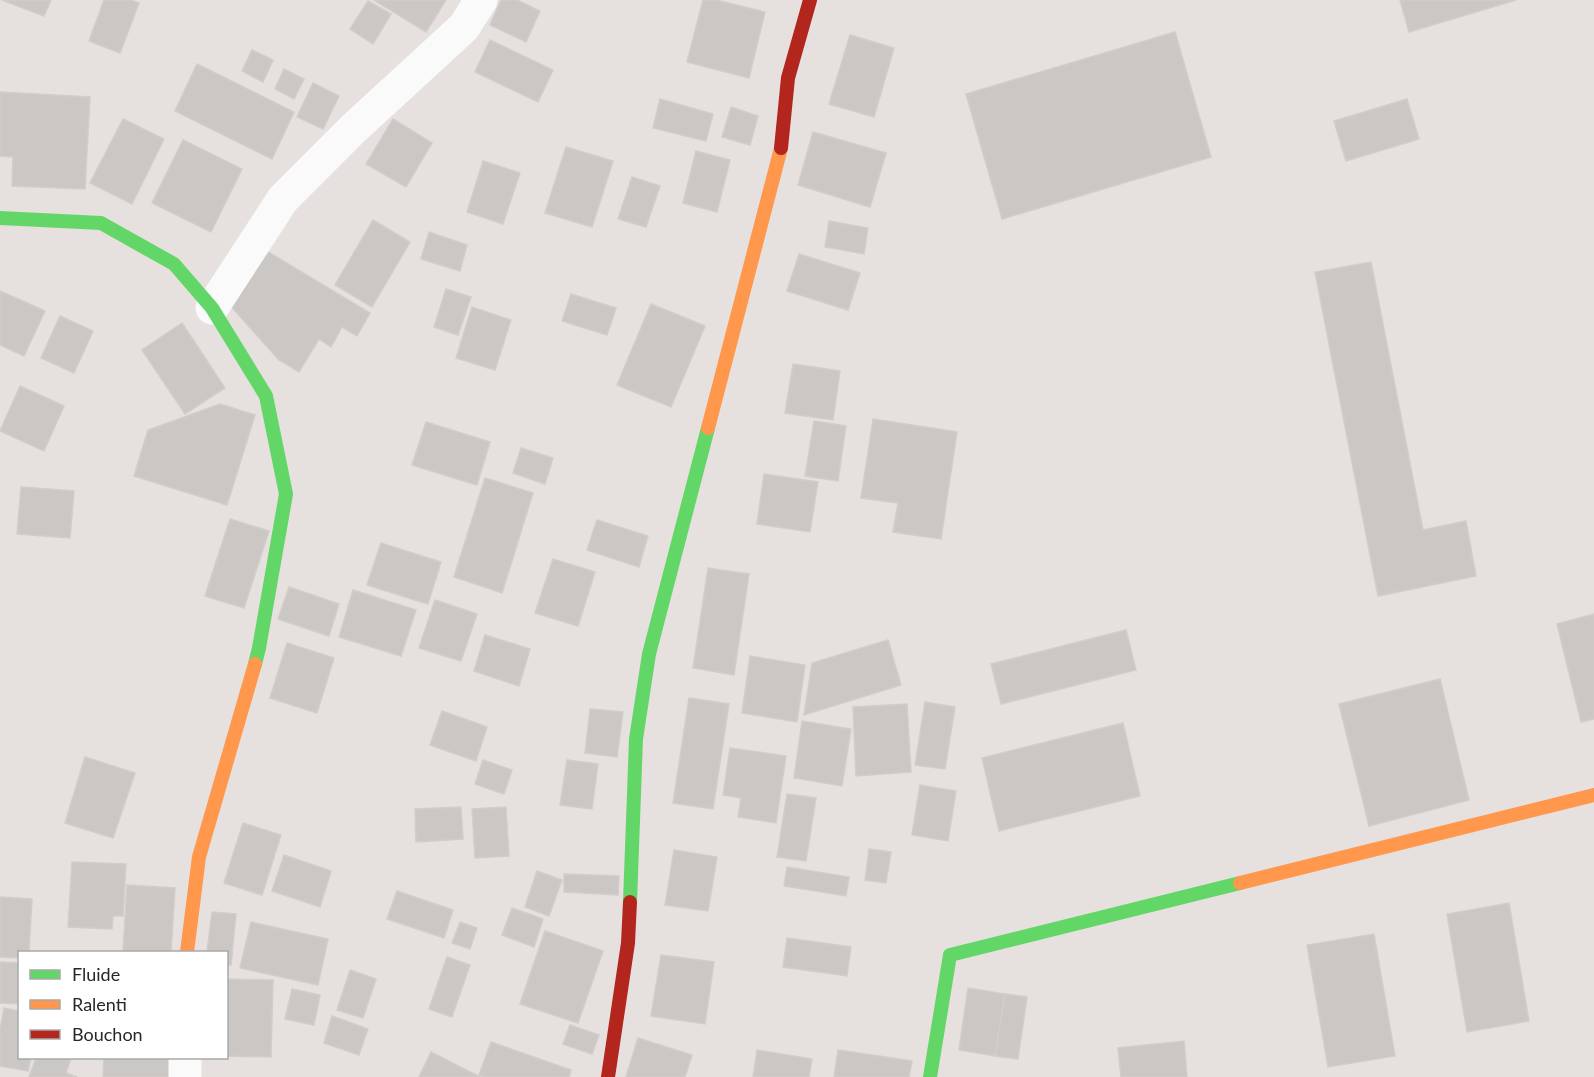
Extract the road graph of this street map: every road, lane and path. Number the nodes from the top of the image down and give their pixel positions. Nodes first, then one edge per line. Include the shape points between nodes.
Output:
1 (481, 0) edge
2 (810, 0) edge
3 (0, 218) edge
4 (212, 308) junction
5 (1594, 795) edge
6 (187, 951) edge
7 (185, 1059) edge
8 (184, 1077) edge
9 (608, 1077) edge
10 (930, 1077) edge

1 - 4 street via 464,27 283,199
2 - 9 street via 788,78 783,140 649,654 636,739 628,943
3 - 4 street via 101,224 174,264
4 - 6 street via 266,396 286,494 259,648 199,857
5 - 10 street via 950,955
7 - 8 street

